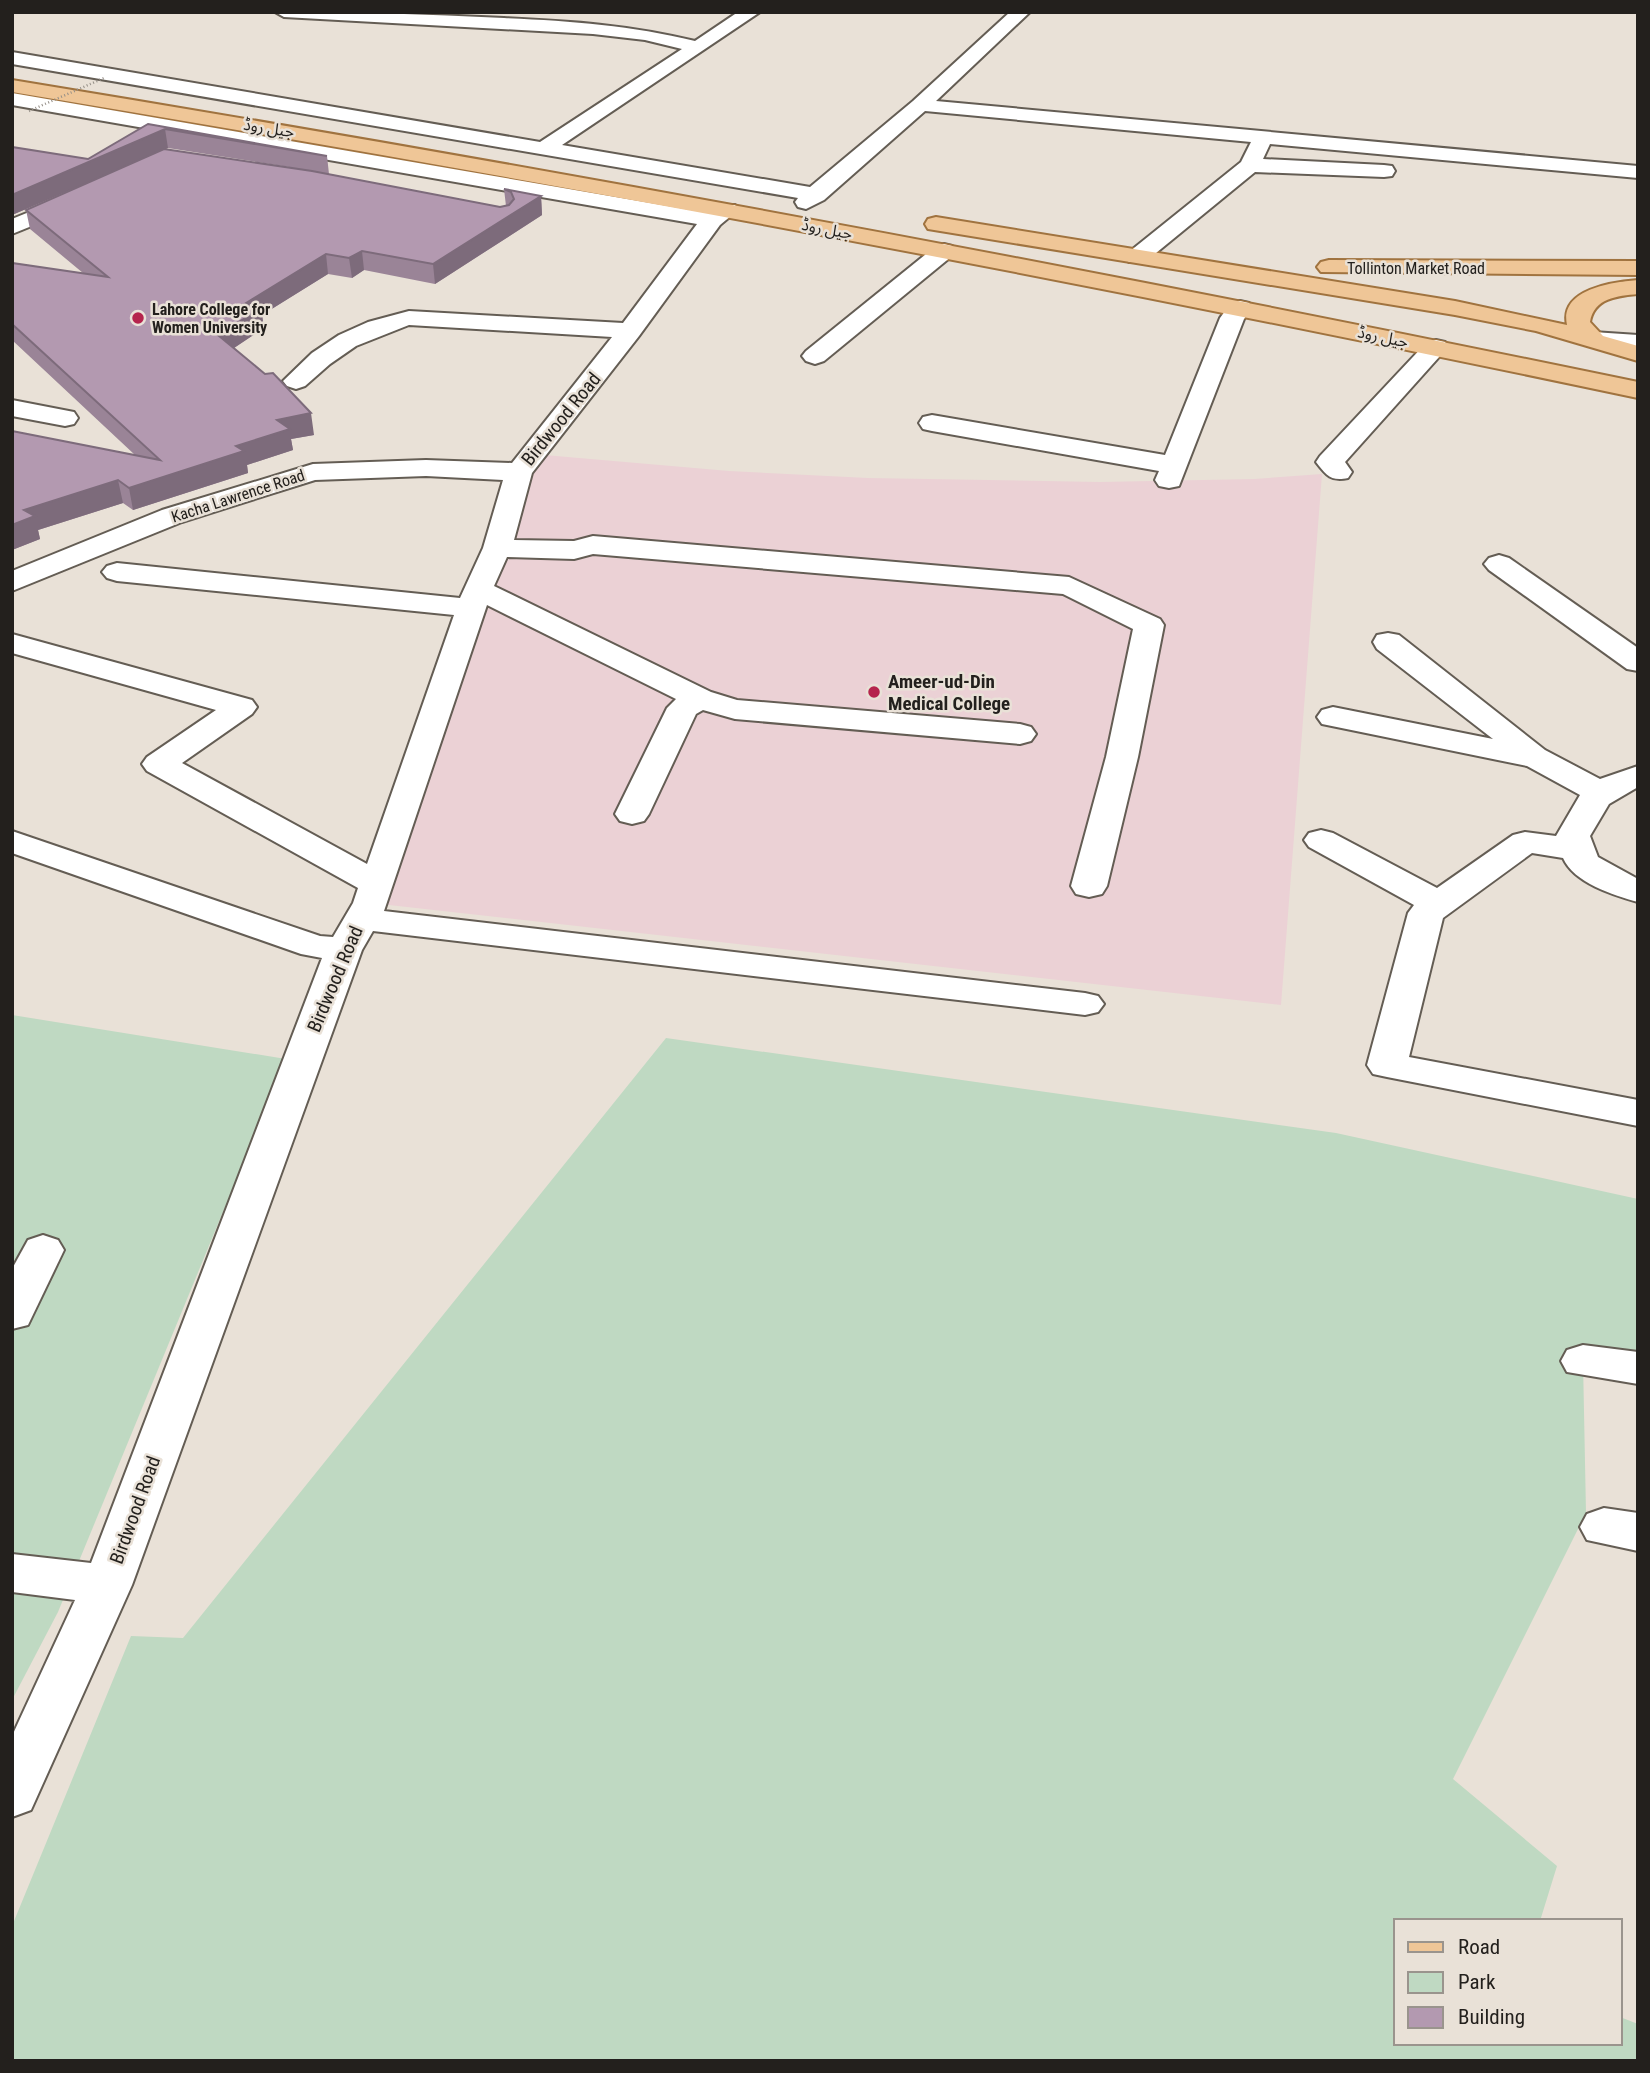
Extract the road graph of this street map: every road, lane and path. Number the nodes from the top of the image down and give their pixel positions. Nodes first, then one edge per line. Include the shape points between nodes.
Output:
1 (285, 12) edge
2 (751, 12) edge
3 (1021, 12) edge
4 (529, 17) edge
5 (697, 47) junction
6 (12, 58) edge
7 (12, 68) edge
8 (104, 78) dead end
9 (12, 86) edge
10 (21, 105) edge
11 (920, 105) junction
12 (131, 106) junction
13 (109, 116) junction
14 (211, 134) junction
15 (1264, 137) junction
16 (187, 147) edge
17 (544, 148) junction
18 (1250, 165) junction
19 (1638, 174) edge
20 (101, 189) edge
21 (818, 202) junction
22 (719, 215) junction
23 (915, 221) dead end
24 (12, 227) edge
25 (944, 251) junction
26 (1137, 257) junction
27 (1194, 267) junction
28 (1638, 268) edge
29 (1111, 283) junction
30 (1638, 287) edge
31 (1240, 307) junction
32 (630, 331) junction
33 (1593, 339) junction
34 (1638, 342) edge
35 (1436, 347) junction
36 (1638, 354) edge
37 (815, 356) dead end
38 (296, 381) dead end
39 (1638, 390) edge
40 (12, 408) edge
41 (65, 418) dead end
42 (932, 423) dead end
43 (519, 471) junction
44 (1338, 472) dead end
45 (497, 548) junction
46 (1499, 564) dead end
47 (117, 572) dead end
48 (12, 582) edge
49 (475, 599) junction
50 (1388, 642) dead end
51 (12, 643) edge
52 (1638, 662) edge
53 (700, 699) junction
54 (1334, 717) dead end
55 (1020, 734) dead end
56 (1537, 758) junction
57 (1638, 776) edge
58 (1601, 793) junction
59 (632, 814) dead end
60 (1321, 840) dead end
61 (12, 841) edge
62 (1578, 850) junction
63 (377, 884) junction
64 (1089, 886) dead end
65 (1638, 891) edge
66 (1439, 904) junction
67 (352, 934) junction
68 (1085, 1004) dead end
69 (1638, 1113) edge
70 (43, 1250) dead end
71 (12, 1314) edge
72 (1583, 1361) dead end
73 (1638, 1368) edge
74 (12, 1573) edge
75 (107, 1585) junction
76 (12, 1794) edge

1 - 4 street
2 - 5 street
3 - 11 street
4 - 5 street via 645,34
5 - 17 street
6 - 17 street
7 - 21 main road, جیل روڈ
8 - 10 path, bridge
9 - 12 main road, جیل روڈ
10 - 13 street
11 - 15 street
11 - 21 street
12 - 13 street
12 - 22 main road, جیل روڈ
13 - 14 street
14 - 16 street
14 - 22 street
15 - 18 street
15 - 19 street
17 - 21 street
18 - 19 street
18 - 26 street
20 - 24 street
22 - 25 main road, جیل روڈ
22 - 32 street, Birdwood Road
23 - 26 main road
25 - 29 main road, جیل روڈ
25 - 37 street
26 - 27 main road
27 - 28 main road, Tollinton Market Road
27 - 29 main road via 1216,280 1375,306 1387,313 1379,320 1359,319 1158,284
27 - 33 main road via 1455,308
29 - 31 main road, جیل روڈ
30 - 33 main road via 1616,289 1583,303 1578,323
31 - 35 main road, جیل روڈ
31 - 42 street via 1172,473
32 - 38 street via 409,318 374,326 316,359
32 - 43 street, Birdwood Road
33 - 34 street
33 - 36 main road
35 - 39 main road, جیل روڈ
35 - 44 street via 1330,462
40 - 41 street
43 - 45 street, Birdwood Road
43 - 48 street, Kacha Lawrence Road via 313,472 172,516
45 - 49 street, Birdwood Road
45 - 64 street via 574,550 593,545 1069,586 1149,625
46 - 52 street
47 - 49 street
49 - 53 street
49 - 63 street, Birdwood Road
50 - 56 street
51 - 63 street via 241,707 159,764
53 - 55 street via 735,709
53 - 59 street via 683,708
54 - 56 street
56 - 58 street
57 - 58 street
58 - 62 street via 1590,801 1573,836
60 - 66 street
61 - 67 street via 314,946
62 - 65 street via 1582,862
62 - 66 street via 1525,842
63 - 67 street, Birdwood Road
66 - 69 street via 1426,913 1387,1065
67 - 68 street
67 - 75 street, Birdwood Road
70 - 71 street
72 - 73 street
74 - 75 street
75 - 76 street, Birdwood Road

